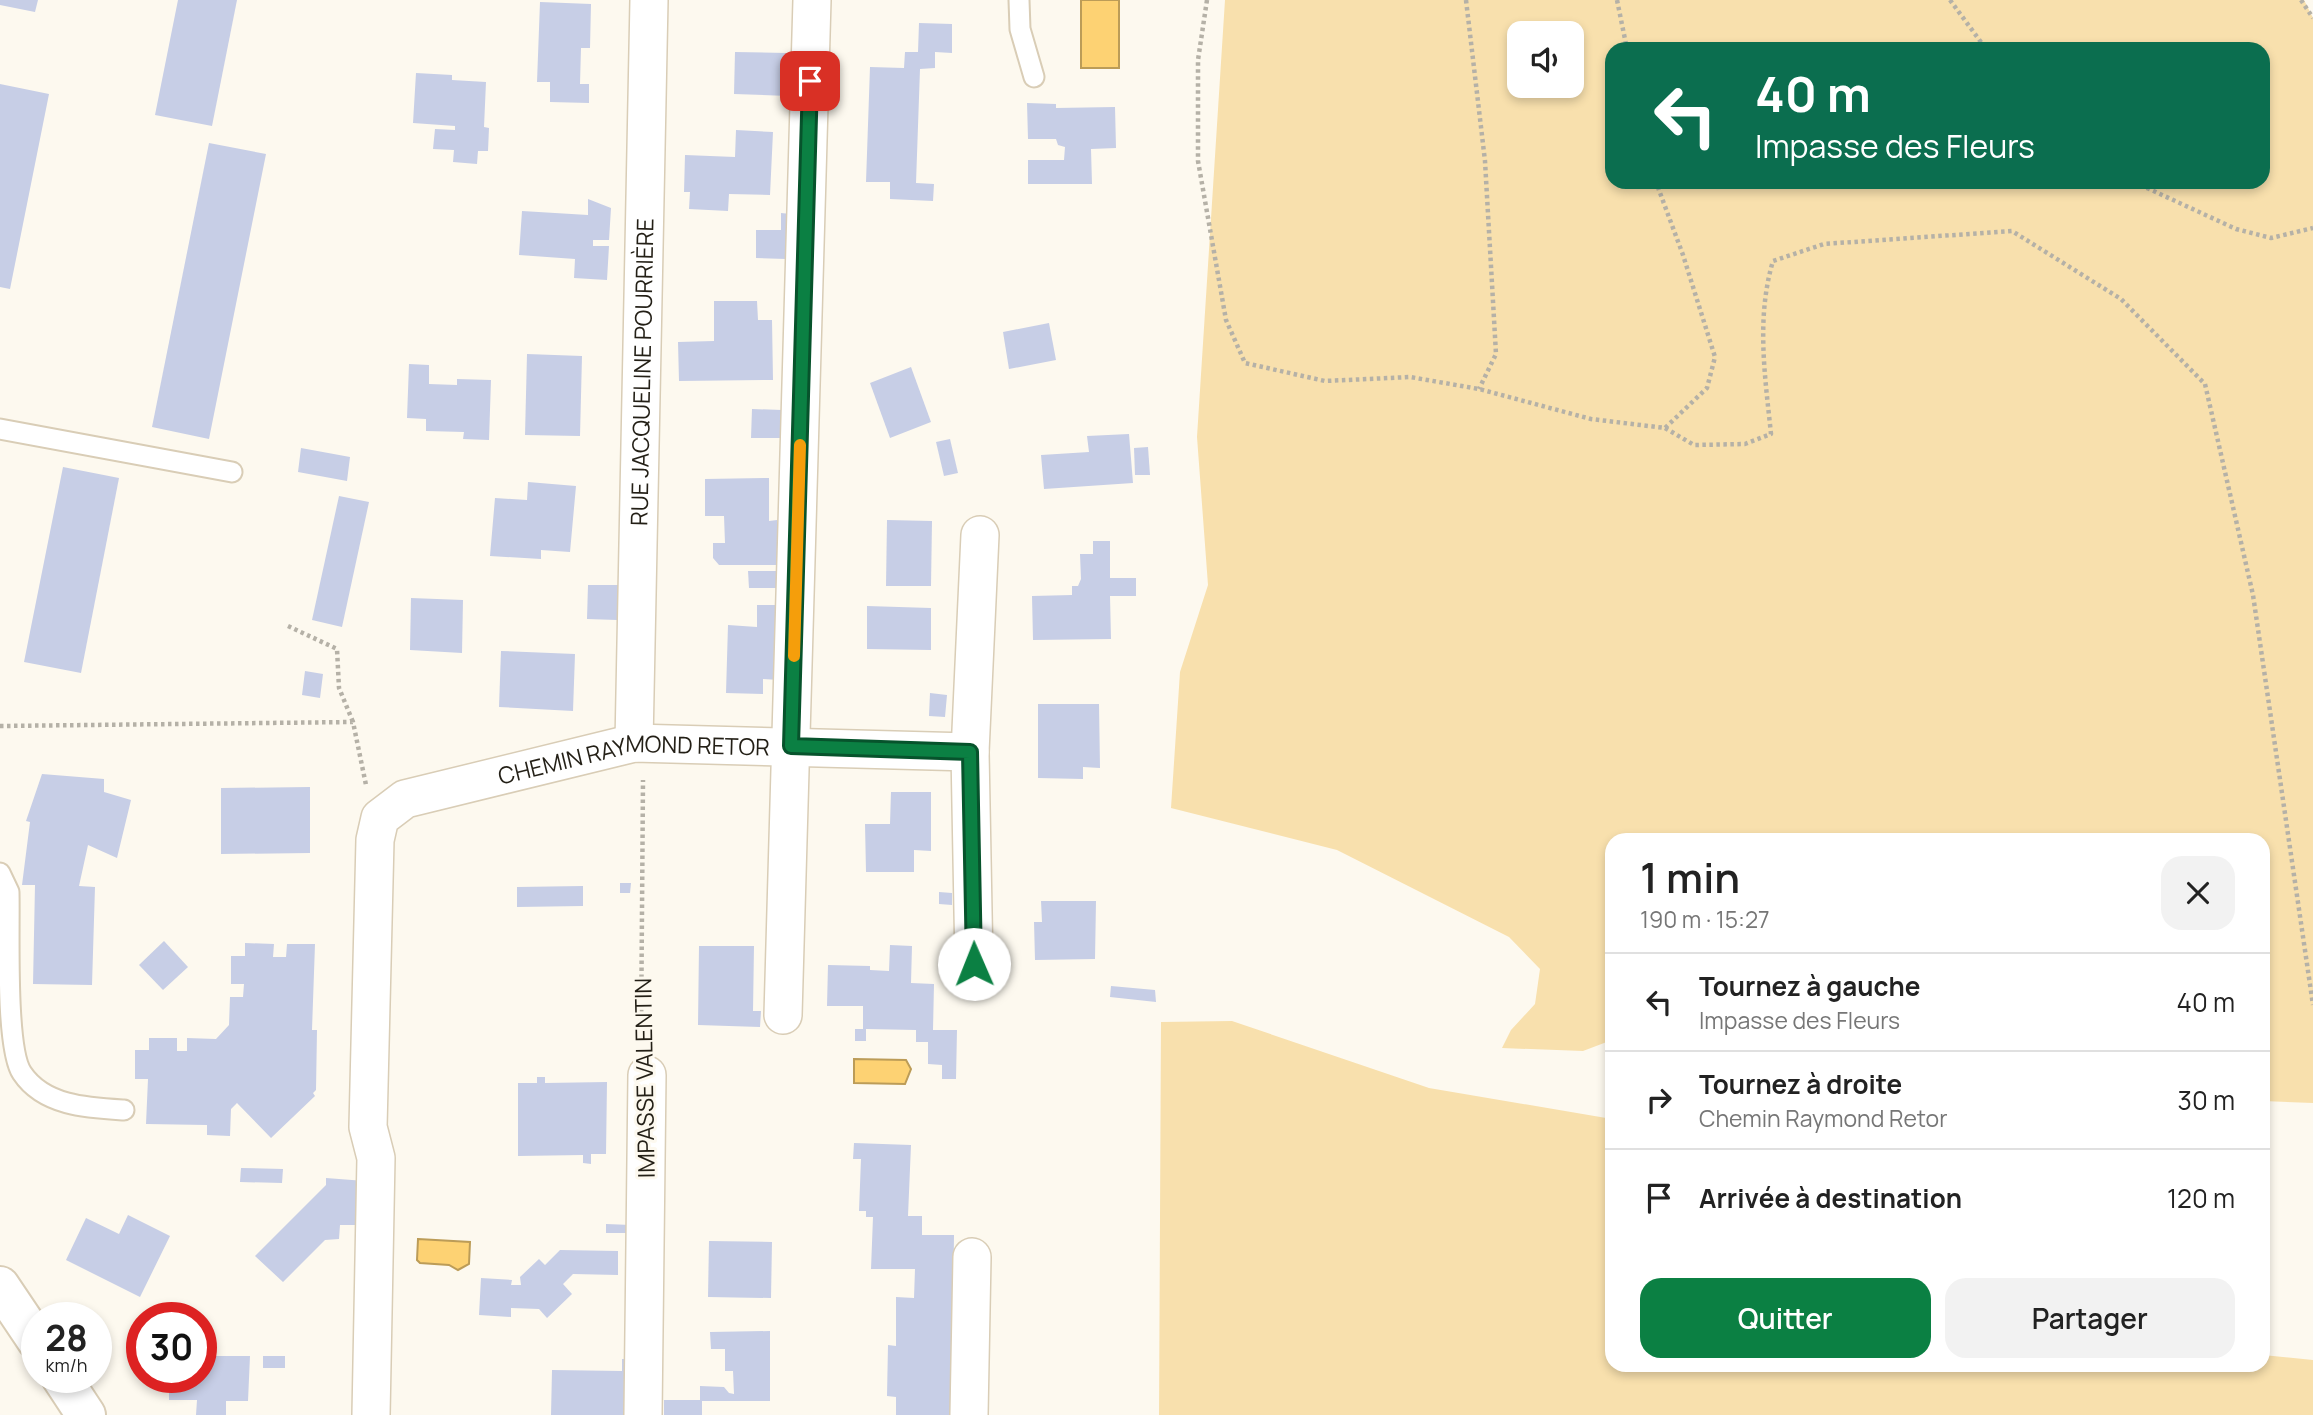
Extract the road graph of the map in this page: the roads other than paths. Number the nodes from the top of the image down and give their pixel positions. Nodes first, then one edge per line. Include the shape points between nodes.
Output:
1 (649, 0) edge
2 (812, 0) edge
3 (1019, 0) edge
4 (1034, 76) dead end
5 (0, 429) edge
6 (232, 472) dead end
7 (980, 535) dead end
8 (634, 743) junction
9 (791, 746) junction
10 (970, 752) junction
11 (0, 873) edge
12 (974, 964) dead end
13 (783, 1015) dead end
14 (647, 1075) road end
15 (124, 1110) dead end
16 (972, 1257) dead end
17 (0, 1286) edge
18 (21, 1317) edge
19 (72, 1393) edge
20 (86, 1415) edge
21 (371, 1415) edge
22 (643, 1415) edge
23 (970, 1415) edge

1 - 8 street, RUE JACQUELINE POURRIÈRE
2 - 9 street, CHEMIN RAYMOND RETOR
3 - 4 lane via 1020,29
5 - 6 lane
7 - 10 street
8 - 9 street, CHEMIN RAYMOND RETOR
8 - 21 street, CHEMIN RAYMOND RETOR via 405,799 380,818 375,840 368,1126 376,1158
9 - 10 street
9 - 13 street
10 - 12 street
11 - 15 lane via 9,892 11,1027 21,1072 47,1095 83,1108
14 - 22 street, IMPASSE VALENTIN
16 - 23 street
17 - 18 street
19 - 20 street

